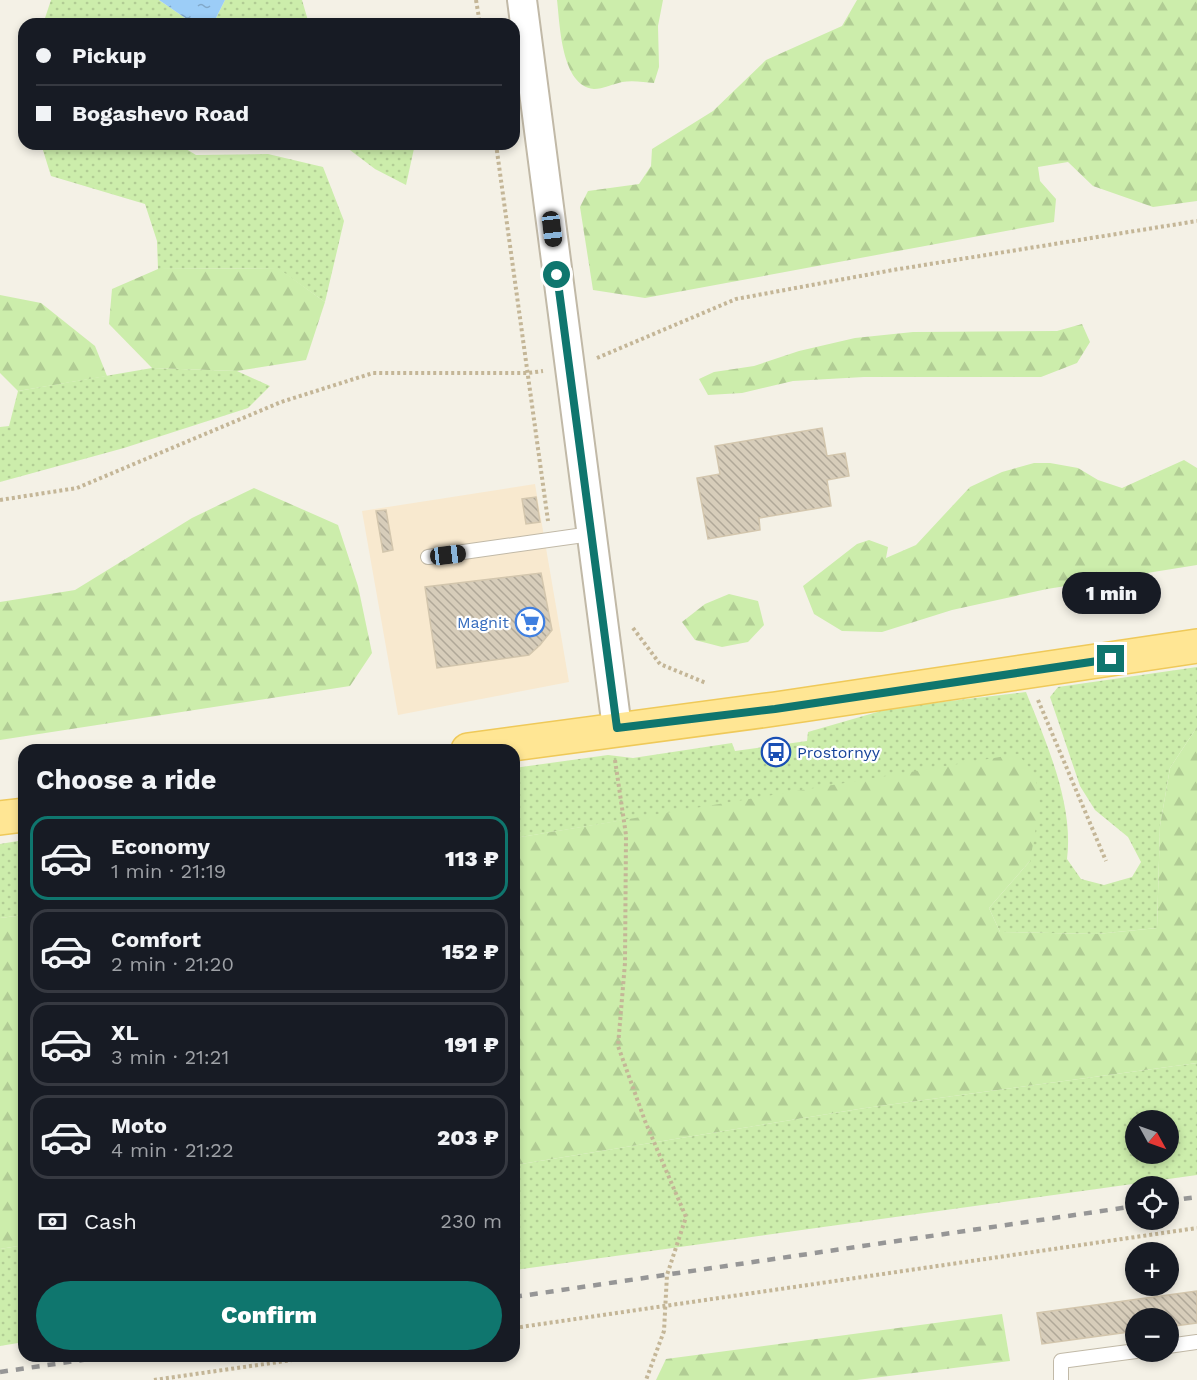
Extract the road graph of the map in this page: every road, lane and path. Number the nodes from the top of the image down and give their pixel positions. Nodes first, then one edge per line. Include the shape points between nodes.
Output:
1 (476, 0) edge
2 (522, 0) edge
3 (479, 18) edge
4 (497, 150) edge
5 (591, 534) junction
6 (550, 541) junction
7 (428, 557) dead end
8 (630, 624) dead end
9 (1197, 646) edge
10 (1026, 671) junction
11 (706, 684) dead end
12 (616, 741) junction
13 (520, 747) edge
14 (18, 816) edge
15 (0, 818) edge
16 (1106, 861) dead end
17 (1197, 1228) edge
18 (665, 1306) junction
19 (520, 1327) edge
20 (1197, 1342) edge
21 (1179, 1344) edge
22 (1125, 1352) edge
23 (278, 1362) edge
24 (153, 1380) edge
25 (646, 1380) edge
26 (1061, 1380) edge

1 - 3 path
2 - 5 street
4 - 6 path
5 - 6 lane
5 - 12 street
6 - 7 lane
8 - 11 path via 660,664
9 - 10 main road
10 - 12 main road via 775,709
10 - 16 path
12 - 13 main road
12 - 18 path via 626,835 625,963 618,1046 686,1217 667,1275
14 - 15 main road
17 - 18 path
18 - 19 path
18 - 25 path via 664,1331
20 - 21 lane
22 - 26 lane via 1061,1361
23 - 24 path

